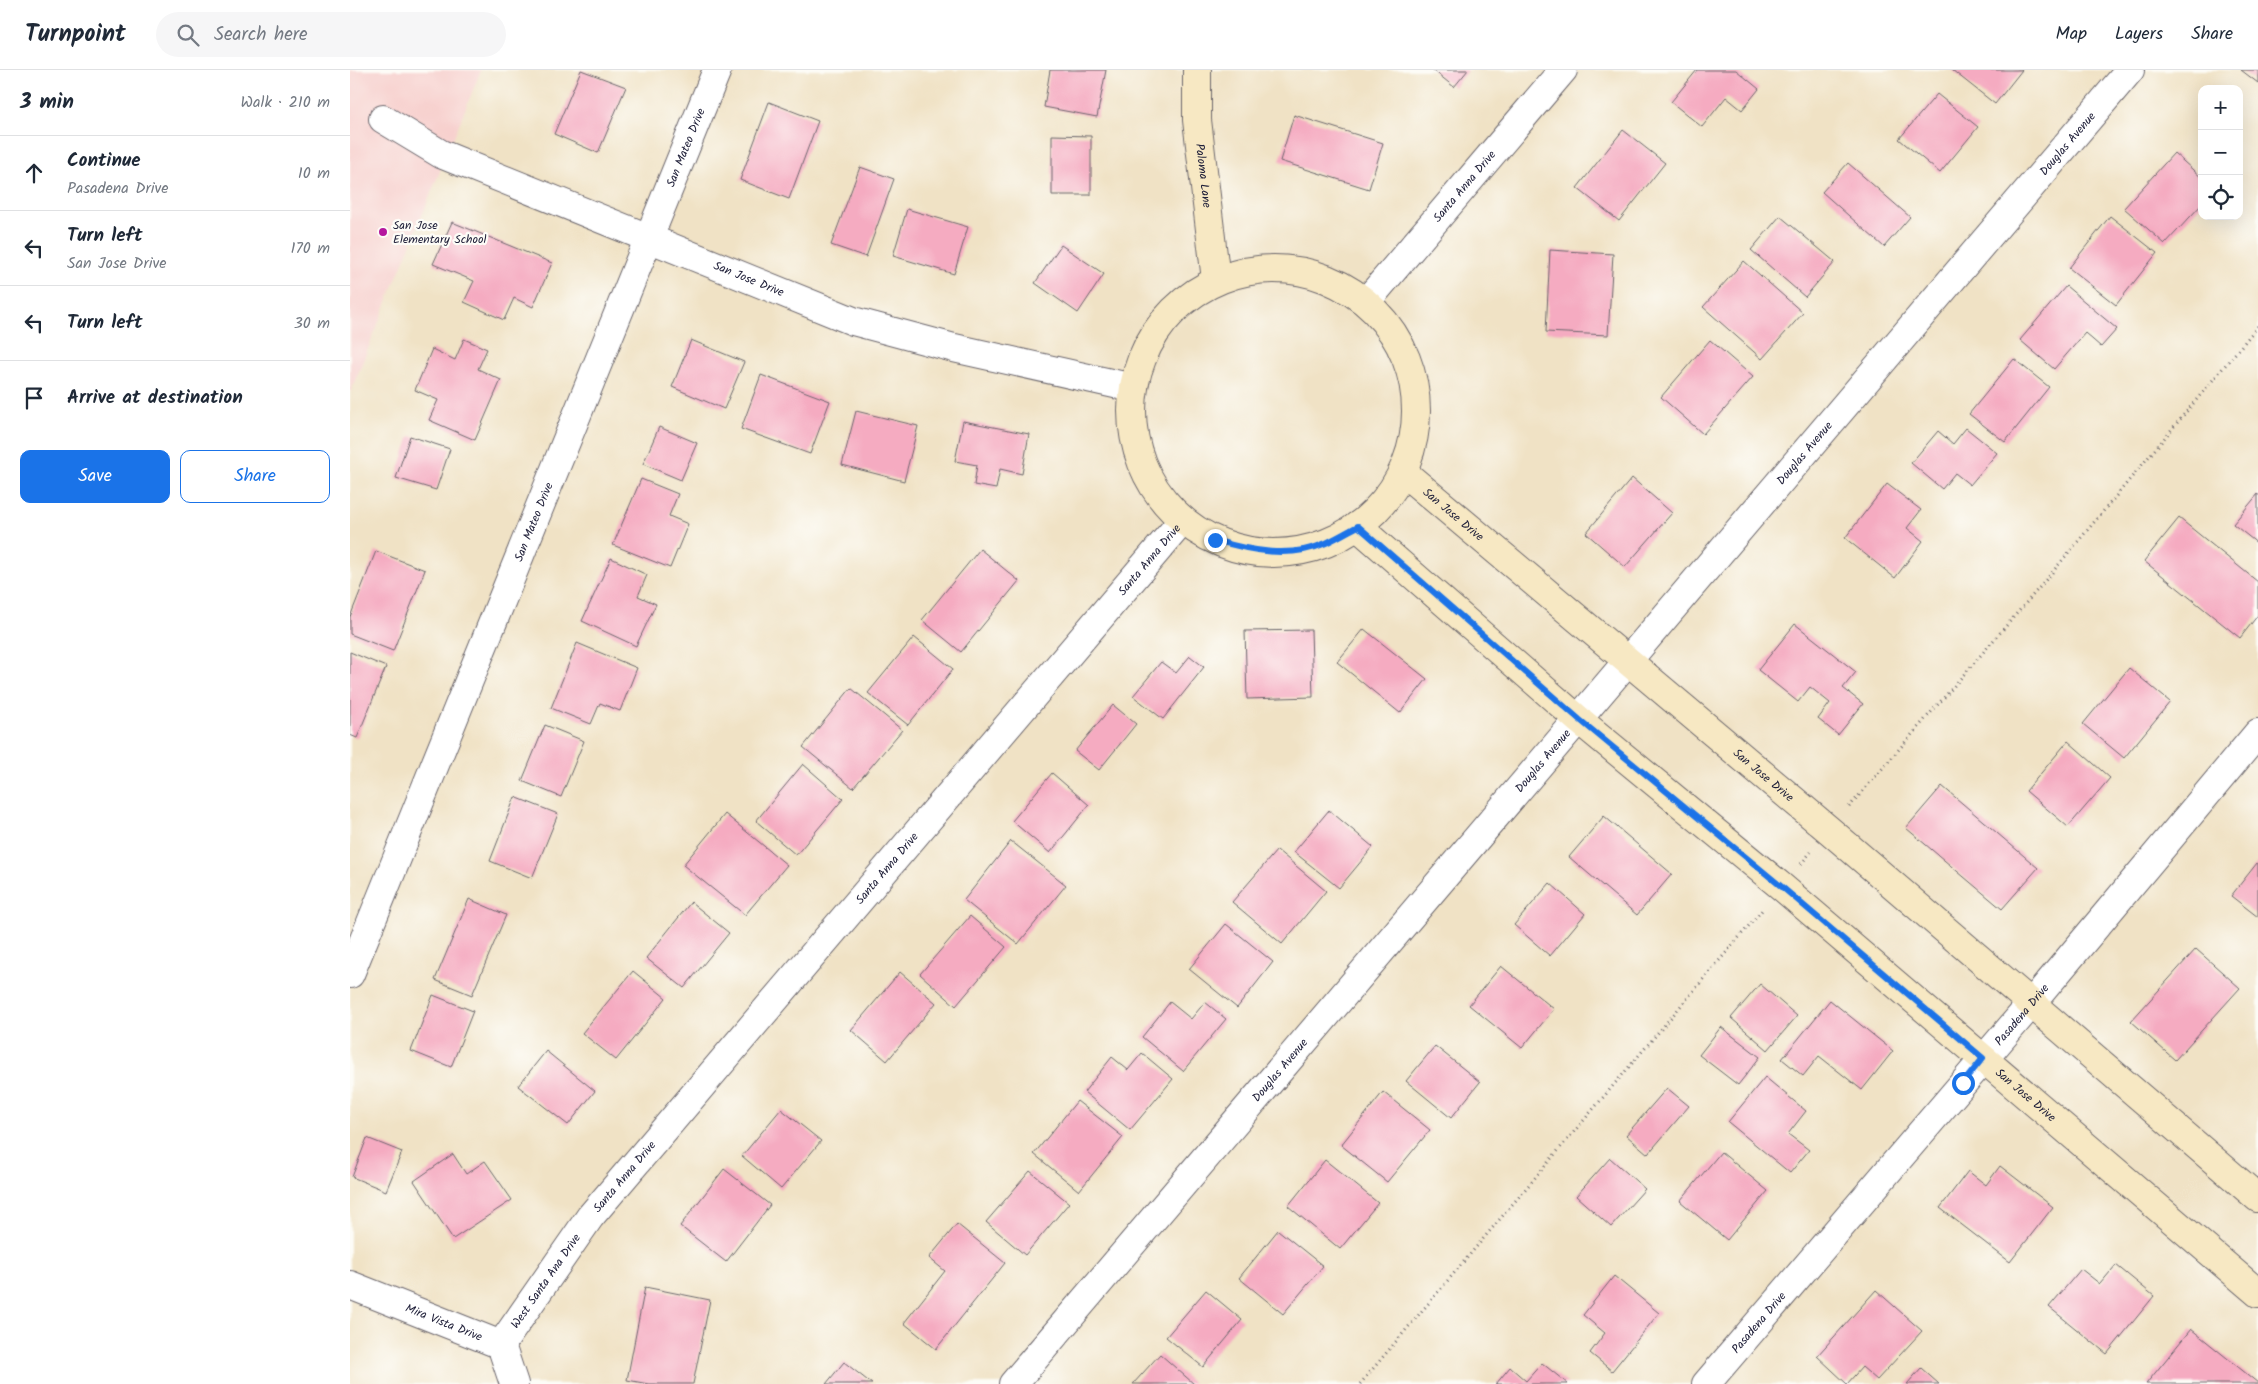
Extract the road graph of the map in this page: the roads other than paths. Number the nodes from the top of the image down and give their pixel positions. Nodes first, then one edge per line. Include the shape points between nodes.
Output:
1 (717, 70) edge
2 (1197, 70) edge
3 (1563, 70) edge
4 (2130, 70) edge
5 (383, 119) dead end
6 (648, 238) junction
7 (1216, 280) junction
8 (1366, 302) junction
9 (1133, 388) junction
10 (1403, 472) junction
11 (1183, 520) junction
12 (1358, 526) junction
13 (1629, 661) junction
14 (1580, 720) junction
15 (2258, 733) edge
16 (350, 974) edge
17 (2031, 1004) junction
18 (1983, 1058) junction
19 (2258, 1198) edge
20 (590, 1217) joint
21 (350, 1285) edge
22 (2258, 1293) edge
23 (501, 1345) junction
24 (514, 1384) edge
25 (1013, 1384) edge
26 (1706, 1384) edge

1 - 6 street, San Mateo Drive
2 - 7 street, Paloma Lane via 1197,120
3 - 8 street, Santa Anna Drive
4 - 13 street, Douglas Avenue
5 - 6 street, San Jose Drive via 441,154
6 - 9 street, San Jose Drive via 853,321 954,348
6 - 16 street, San Mateo Drive
7 - 8 street via 1247,271 1279,268 1310,273 1340,284
7 - 9 street via 1186,299 1161,323 1143,354
8 - 10 street via 1392,330 1409,363 1417,400 1415,437
9 - 11 street via 1129,425 1139,462 1154,491
10 - 12 street via 1384,502
10 - 13 street, San Jose Drive
11 - 12 street via 1215,540 1251,551 1288,552 1325,544
11 - 20 street, Santa Anna Drive
12 - 14 street, San Jose Drive
13 - 14 street, Douglas Avenue
13 - 17 street, San Jose Drive
14 - 18 street, San Jose Drive
14 - 25 street, Douglas Avenue
15 - 17 street, Pasadena Drive
17 - 18 street, Pasadena Drive
17 - 19 street, San Jose Drive
18 - 22 street, San Jose Drive
18 - 26 street, Pasadena Drive
20 - 23 street, West Santa Ana Drive
21 - 23 street, Mira Vista Drive
23 - 24 street

